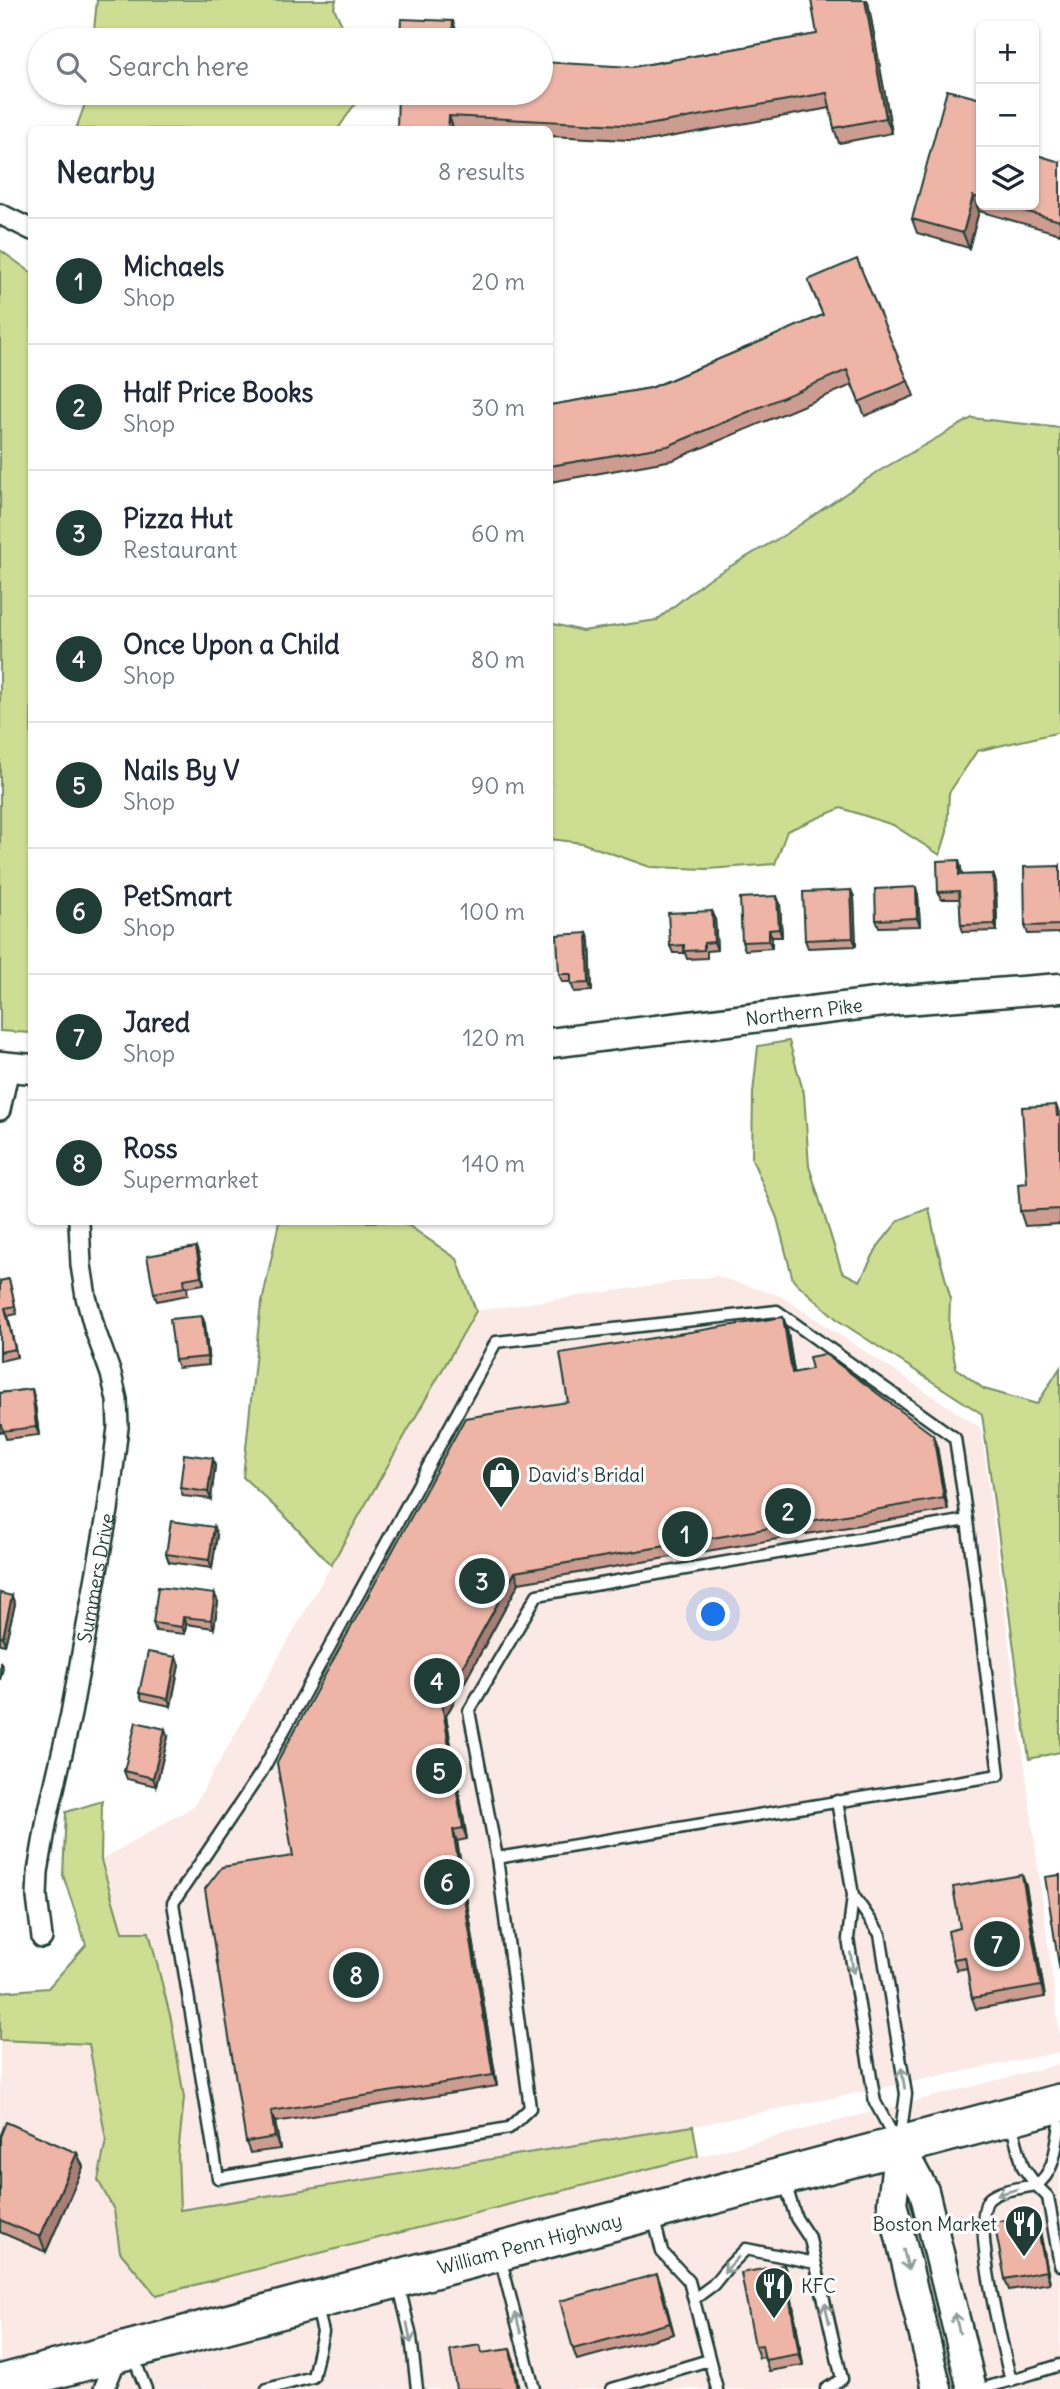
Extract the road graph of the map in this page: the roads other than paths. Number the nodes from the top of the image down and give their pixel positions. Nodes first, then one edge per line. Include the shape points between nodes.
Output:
1 (0, 214) edge
2 (28, 228) edge
3 (1060, 988) edge
4 (553, 1043) edge
5 (13, 1068) edge
6 (0, 1110) edge
7 (79, 1225) edge
8 (967, 1520) junction
9 (837, 1801) junction
10 (497, 1858) junction
11 (853, 1895) junction
12 (42, 1938) dead end
13 (1060, 2103) edge
14 (1009, 2116) junction
15 (1060, 2125) edge
16 (899, 2145) junction
17 (783, 2176) junction
18 (1036, 2185) junction
19 (652, 2211) junction
20 (498, 2252) junction
21 (815, 2263) junction
22 (1060, 2266) edge
23 (397, 2278) junction
24 (694, 2299) junction
25 (315, 2300) junction
26 (125, 2351) junction
27 (709, 2360) junction
28 (1060, 2365) edge
29 (63, 2378) edge
30 (1011, 2381) junction
31 (0, 2384) edge
32 (104, 2389) edge
33 (146, 2389) edge
34 (267, 2389) edge
35 (417, 2389) edge
36 (534, 2389) edge
37 (612, 2389) edge
38 (717, 2389) edge
39 (827, 2389) edge
40 (937, 2389) edge
41 (972, 2389) edge
42 (982, 2389) edge

1 - 2 street
3 - 4 street, Northern Pike via 892,1001
5 - 6 street
7 - 12 street, Summers Drive via 86,1297 111,1374 118,1427 71,1714 38,1872
8 - 9 lane via 999,1775
8 - 10 lane via 537,1595 469,1711
8 - 10 lane via 955,1438 777,1311 496,1342 262,1771 173,1903 218,2178 509,2128 530,2108
9 - 10 lane
9 - 11 lane
11 -> 16 lane via 848,1939 875,2102
16 -> 11 lane via 906,2094 880,1934
13 - 14 highway, William Penn Highway
14 - 16 highway, William Penn Highway
14 - 18 lane via 1023,2167
15 - 18 lane via 1053,2161 1045,2179
16 - 17 highway, William Penn Highway
16 -> 40 street via 892,2203
41 -> 16 street via 924,2191
17 - 19 highway, William Penn Highway
17 - 21 lane via 796,2218 810,2239
18 - 22 lane via 1048,2197
18 -> 30 lane via 1000,2193 984,2206 993,2300
19 - 20 highway, William Penn Highway
19 - 24 lane via 662,2252 689,2281
20 - 23 highway, William Penn Highway
36 -> 20 lane
21 -> 24 lane via 746,2249 713,2286
39 -> 21 lane via 842,2379
23 - 25 highway, William Penn Highway
23 -> 35 lane
24 - 27 lane
25 - 26 highway, William Penn Highway
25 - 34 lane via 323,2332 313,2377
26 - 29 highway, William Penn Highway
26 - 32 street
26 - 33 lane
27 - 37 lane
27 - 38 lane
28 - 30 lane
29 - 31 highway, William Penn Highway
30 - 42 lane

